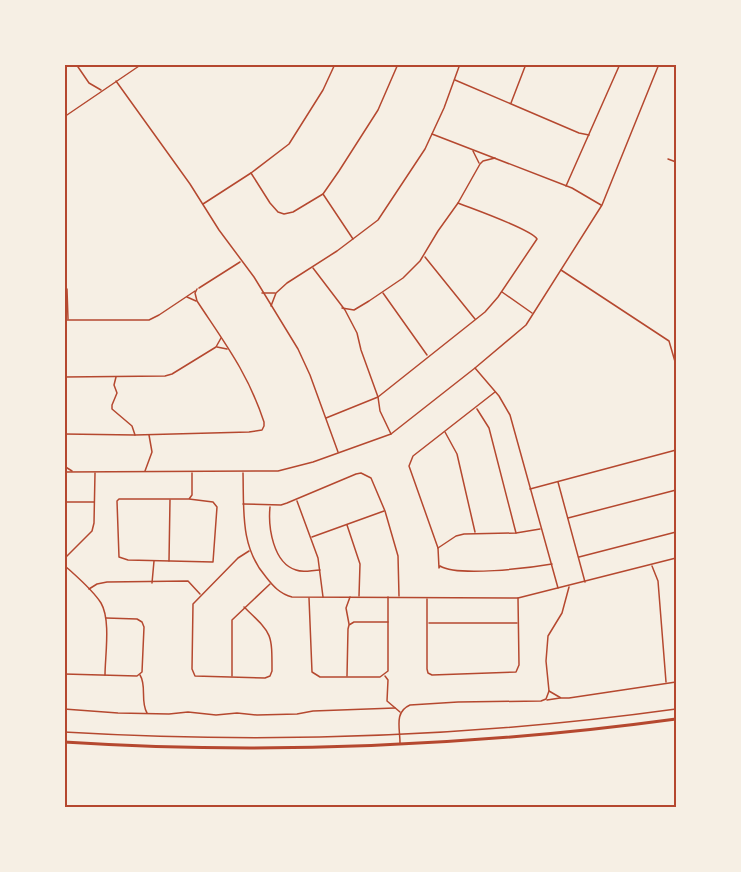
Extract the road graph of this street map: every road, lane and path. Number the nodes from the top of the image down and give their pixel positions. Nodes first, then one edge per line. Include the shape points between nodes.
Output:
1 (76, 64) edge
2 (142, 64) edge
3 (335, 64) edge
4 (398, 64) edge
5 (460, 64) edge
6 (526, 64) edge
7 (620, 64) edge
8 (659, 64) edge
9 (455, 80) junction
10 (116, 81) junction
11 (102, 90) junction
12 (511, 104) junction
13 (64, 117) edge
14 (432, 134) junction
15 (589, 135) junction
16 (472, 150) junction
17 (495, 158) junction
18 (668, 159) dead end
19 (676, 162) edge
20 (480, 164) junction
21 (251, 173) junction
22 (566, 187) junction
23 (323, 194) junction
24 (458, 203) junction
25 (203, 204) junction
26 (602, 205) junction
27 (354, 240) junction
28 (425, 256) junction
29 (241, 261) junction
30 (312, 267) junction
31 (561, 270) junction
32 (67, 289) dead end
33 (197, 289) junction
34 (262, 292) junction
35 (276, 292) junction
36 (501, 292) junction
37 (382, 293) junction
38 (185, 297) junction
39 (197, 301) junction
40 (271, 306) junction
41 (342, 308) junction
42 (354, 310) junction
43 (533, 314) junction
44 (350, 319) junction
45 (66, 320) edge
46 (476, 320) junction
47 (221, 337) junction
48 (216, 347) junction
49 (230, 350) junction
50 (428, 356) junction
51 (676, 365) edge
52 (475, 368) junction
53 (116, 376) junction
54 (64, 377) edge
55 (495, 392) junction
56 (378, 397) junction
57 (476, 408) junction
58 (325, 419) junction
59 (445, 432) junction
60 (64, 434) edge
61 (149, 434) junction
62 (391, 434) junction
63 (135, 435) junction
64 (676, 450) edge
65 (338, 453) junction
66 (676, 458) edge
67 (64, 466) edge
68 (64, 472) edge
69 (72, 472) junction
70 (95, 472) junction
71 (145, 472) junction
72 (192, 472) junction
73 (243, 472) junction
74 (558, 482) junction
75 (530, 489) junction
76 (676, 490) edge
77 (170, 499) junction
78 (189, 499) junction
79 (296, 500) junction
80 (64, 502) edge
81 (95, 502) junction
82 (243, 504) junction
83 (270, 505) junction
84 (385, 511) junction
85 (568, 518) junction
86 (347, 525) junction
87 (541, 529) junction
88 (676, 532) edge
89 (475, 533) junction
90 (516, 533) junction
91 (311, 538) junction
92 (438, 549) junction
93 (250, 551) junction
94 (578, 557) junction
95 (676, 558) edge
96 (64, 559) edge
97 (154, 560) junction
98 (169, 561) junction
99 (552, 564) junction
100 (64, 565) edge
101 (652, 565) junction
102 (321, 570) junction
103 (585, 582) junction
104 (152, 583) junction
105 (271, 583) junction
106 (569, 586) junction
107 (89, 589) junction
108 (558, 589) junction
109 (201, 595) junction
110 (309, 597) junction
111 (323, 597) junction
112 (350, 597) junction
113 (359, 597) junction
114 (388, 597) junction
115 (399, 597) junction
116 (427, 598) junction
117 (518, 598) junction
118 (244, 607) junction
119 (106, 618) junction
120 (388, 622) junction
121 (428, 623) junction
122 (519, 623) junction
123 (350, 625) junction
124 (64, 627) edge
125 (65, 674) edge
126 (140, 675) junction
127 (385, 675) junction
128 (105, 676) junction
129 (232, 677) junction
130 (347, 677) junction
131 (676, 682) edge
132 (666, 683) junction
133 (549, 691) junction
134 (561, 698) junction
135 (544, 700) junction
136 (395, 708) junction
137 (64, 709) edge
138 (676, 710) edge
139 (400, 712) junction
140 (148, 714) junction
141 (676, 719) edge
142 (64, 732) edge
143 (400, 734) junction
144 (64, 742) edge
145 (400, 744) junction

1 - 11 street via 89,83
2 - 10 street
3 - 21 street via 293,139
4 - 23 street via 378,110
5 - 9 street
6 - 12 street
7 - 15 street
8 - 26 street
9 - 12 street
9 - 14 street
10 - 11 street
10 - 25 street
11 - 13 street
12 - 15 street
14 - 16 street
14 - 27 street via 378,220
15 - 22 street
16 - 17 street
16 - 20 street
17 - 20 street
17 - 22 street
18 - 19 street
20 - 24 street
21 - 23 street via 274,209 284,214
21 - 25 street
22 - 26 street
23 - 27 street
24 - 28 street
24 - 36 street via 518,227 537,239
25 - 29 street
26 - 31 street
27 - 30 street
28 - 37 street
28 - 46 street
29 - 33 street
29 - 34 street
30 - 35 street
30 - 41 street
31 - 43 street
31 - 51 street via 669,341
32 - 45 street
33 - 38 street
33 - 39 street
34 - 35 street
34 - 40 street
35 - 40 street
36 - 43 street
36 - 46 street
37 - 42 street
37 - 50 street
38 - 39 street
38 - 45 street via 148,320
39 - 47 street
40 - 58 street via 303,359
41 - 42 street
41 - 44 street
42 - 44 street
43 - 52 street via 520,331
44 - 56 street
46 - 50 street
47 - 48 street
47 - 49 street
48 - 49 street
48 - 53 street via 172,374
49 - 61 street via 253,392 264,422 262,430
50 - 56 street
52 - 55 street
52 - 62 street
53 - 54 street
53 - 63 street via 117,393 112,409 132,426
55 - 57 street
55 - 75 street via 510,415
56 - 58 street
56 - 62 street
57 - 59 street
57 - 90 street via 489,428
58 - 65 street
59 - 89 street via 457,454
59 - 92 street via 413,456 409,466
60 - 63 street
61 - 63 street
61 - 71 street via 152,452
62 - 65 street
64 - 66 street
64 - 74 street
65 - 73 street via 290,469
67 - 69 street
68 - 69 street
69 - 70 street
70 - 71 street
70 - 81 street
71 - 72 street
72 - 73 street
72 - 78 street
73 - 82 street
74 - 75 street
74 - 85 street
75 - 87 street
76 - 85 street
77 - 78 street
77 - 97 street via 121,497 117,501 119,557
77 - 98 street
78 - 98 street via 213,502 217,507 214,560
79 - 83 street
79 - 84 street via 362,473 371,478
79 - 91 street
80 - 81 street
81 - 96 street via 92,531
82 - 83 street
82 - 93 street
83 - 102 street via 271,532 283,561 302,572
84 - 86 street
84 - 115 street via 398,556
85 - 94 street
86 - 91 street
86 - 113 street via 360,564
87 - 90 street
87 - 99 street
88 - 94 street
89 - 90 street
89 - 92 street via 456,536
91 - 102 street
92 - 99 street via 439,568 516,570
93 - 105 street
93 - 109 street
94 - 103 street
95 - 101 street
97 - 98 street
97 - 104 street
99 - 108 street
100 - 107 street
101 - 103 street
101 - 132 street via 658,581
102 - 111 street
103 - 106 street
104 - 107 street via 108,582
104 - 109 street via 188,581
105 - 110 street via 284,595
105 - 118 street
106 - 108 street
106 - 133 street via 562,614 548,636
107 - 119 street
108 - 117 street
109 - 129 street via 192,610 192,673 199,677
110 - 111 street
110 - 130 street via 312,672 320,677
111 - 112 street
112 - 113 street
112 - 123 street via 346,608
113 - 114 street
114 - 115 street
114 - 120 street
115 - 116 street
116 - 117 street
116 - 121 street
117 - 122 street
118 - 129 street via 231,625
118 - 129 street via 270,634 272,671 265,678
119 - 126 street via 142,622
119 - 128 street
120 - 123 street
120 - 127 street
121 - 122 street
121 - 122 street via 427,669 432,675 516,672
123 - 130 street
124 - 125 street
125 - 128 street
126 - 128 street
126 - 140 street
127 - 130 street
127 - 136 street via 387,701
131 - 132 street
132 - 134 street
133 - 134 street
133 - 135 street
134 - 135 street
135 - 139 street via 416,704
136 - 139 street
136 - 140 street via 257,715
137 - 140 street
138 - 143 street
139 - 143 street
141 - 145 highway
142 - 143 street via 196,738
143 - 145 street
144 - 145 highway via 232,747

